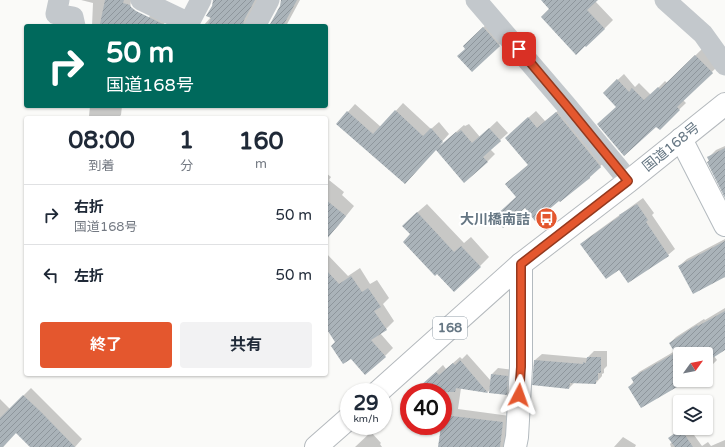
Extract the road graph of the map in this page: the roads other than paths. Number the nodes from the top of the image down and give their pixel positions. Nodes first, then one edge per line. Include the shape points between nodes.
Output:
1 (60, 0) edge
2 (142, 0) edge
3 (201, 0) edge
4 (269, 0) edge
5 (476, 0) edge
6 (665, 0) edge
7 (75, 24) edge
8 (188, 24) edge
9 (256, 24) edge
10 (725, 65) edge
11 (725, 104) edge
12 (681, 138) junction
13 (628, 181) junction
14 (725, 225) edge
15 (521, 264) junction
16 (388, 383) edge
17 (340, 426) edge
18 (316, 447) edge
19 (515, 447) edge

1 - 7 street via 56,14 73,17
2 - 8 street
3 - 8 street
4 - 9 street
5 - 13 street
6 - 10 street via 703,34
11 - 12 main road, 国道168号 / 168
12 - 13 main road, 国道168号 / 168
12 - 14 main road
13 - 15 main road, 国道168号 / 168
15 - 16 main road, 国道168号 / 168
15 - 19 main road via 521,367
17 - 18 main road

